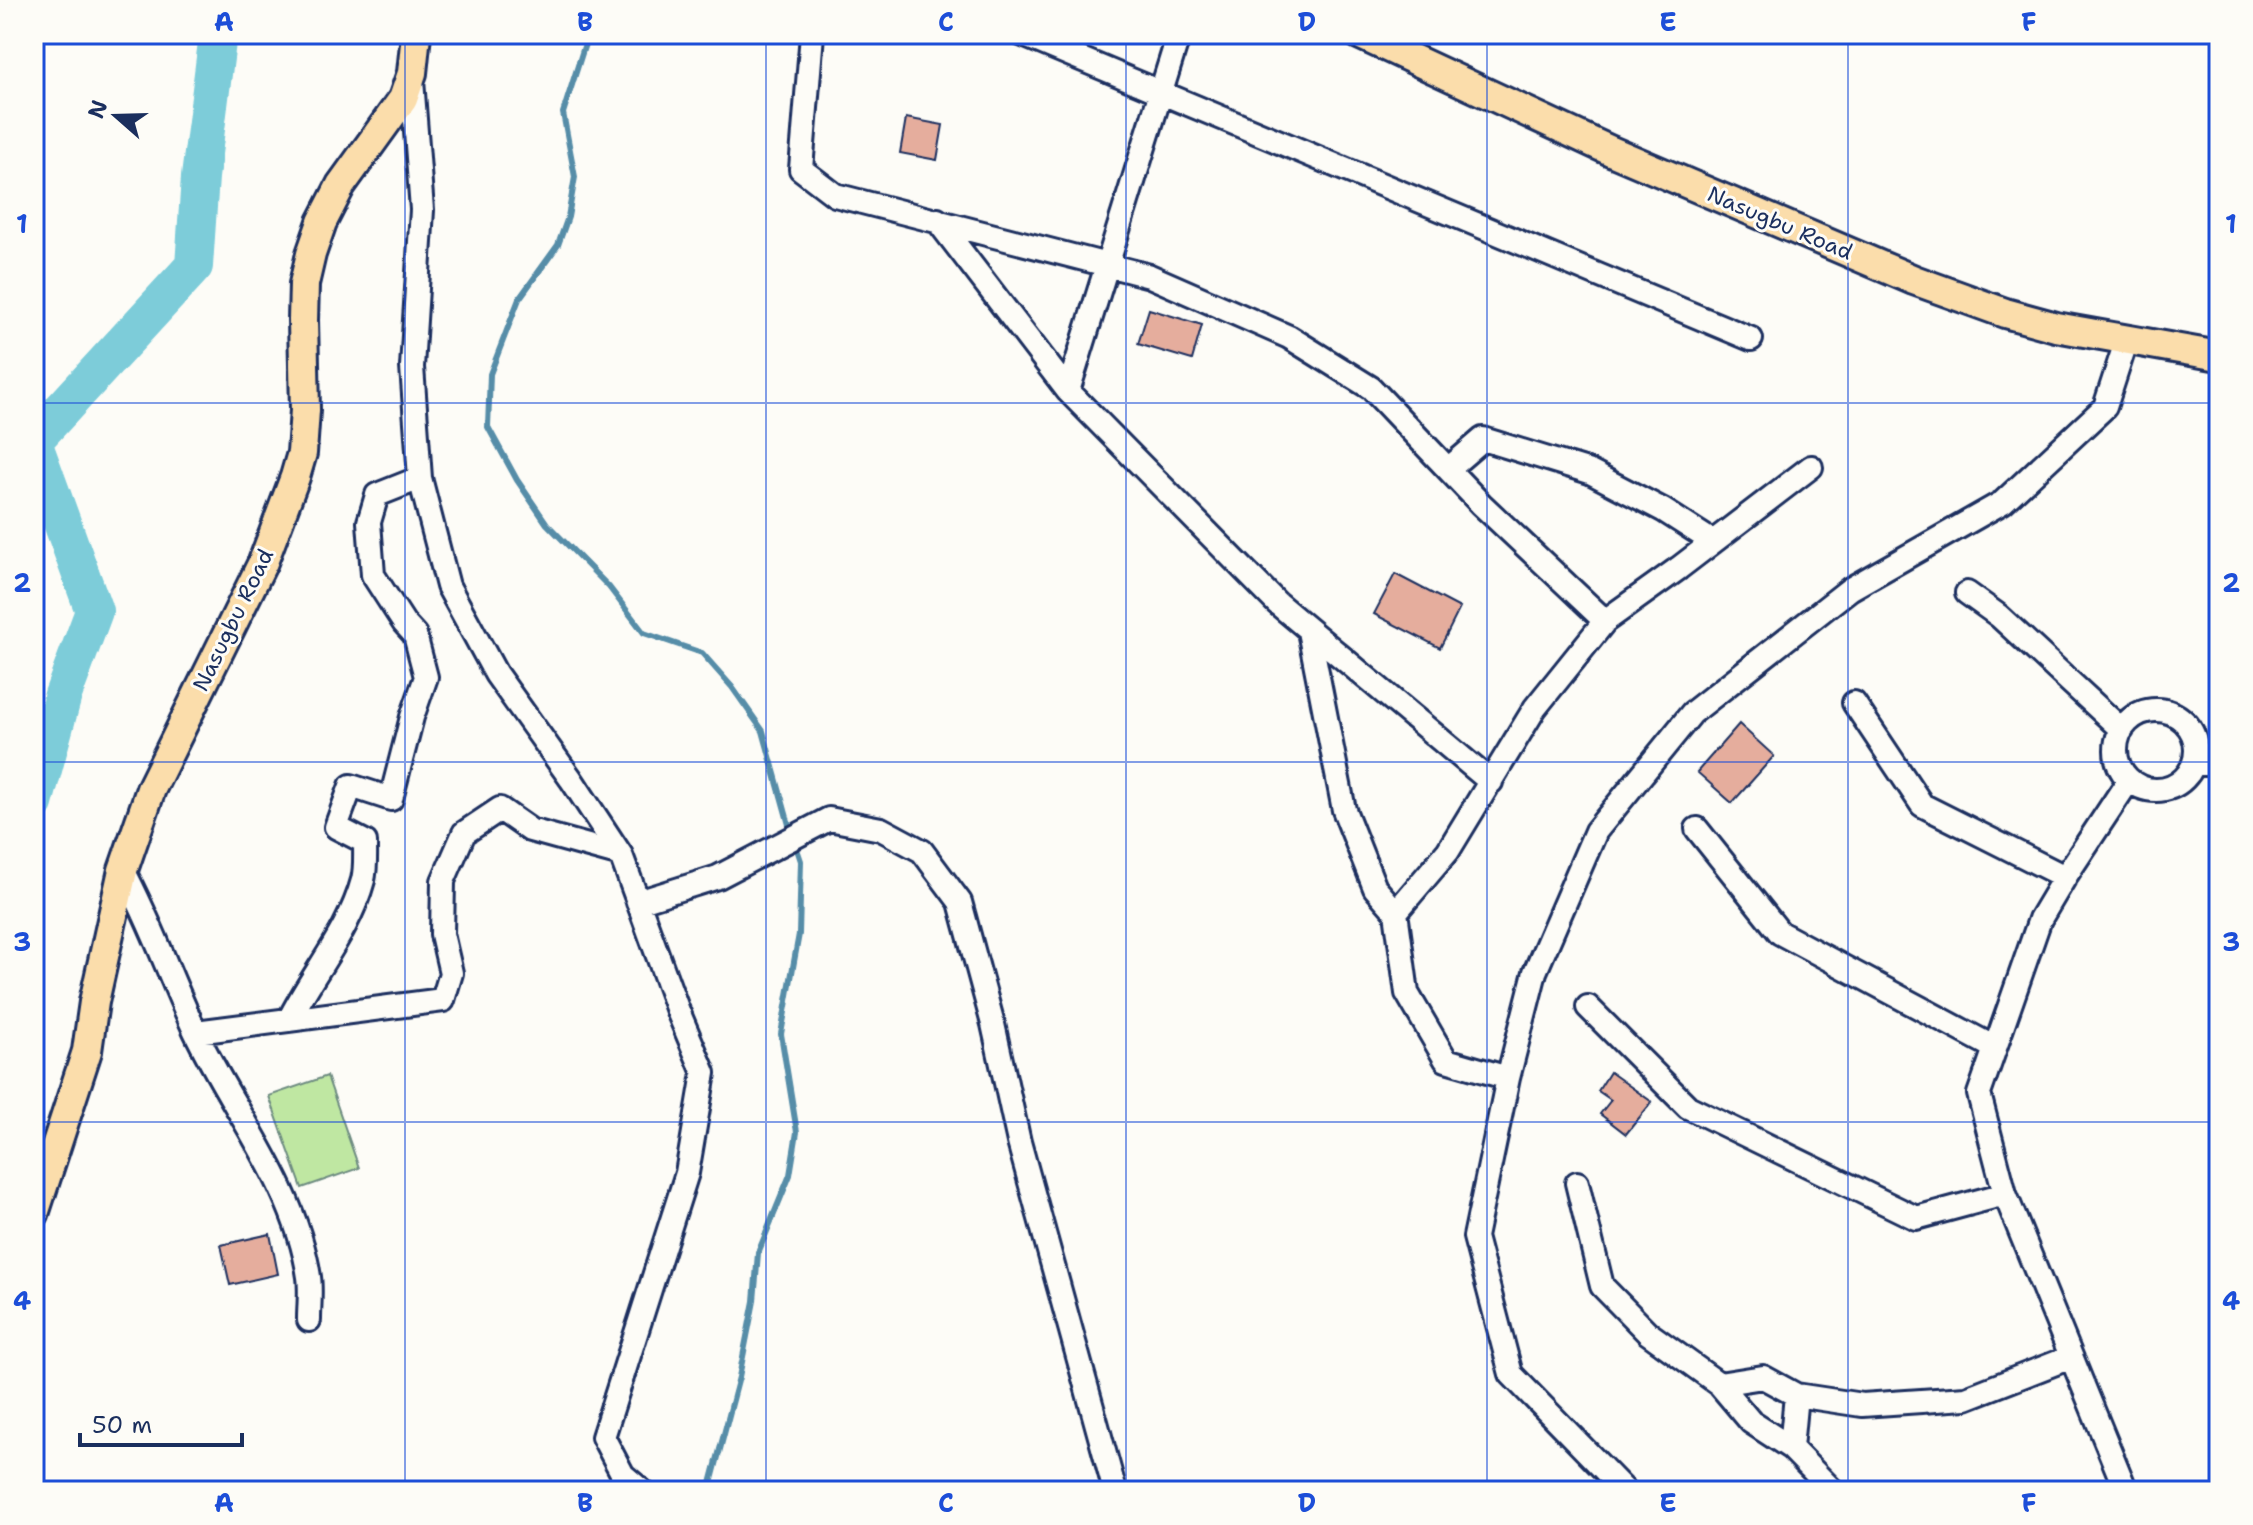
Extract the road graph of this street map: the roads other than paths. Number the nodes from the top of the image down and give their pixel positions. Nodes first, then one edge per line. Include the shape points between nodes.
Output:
1 (416, 34) edge
2 (812, 34) edge
3 (1021, 34) edge
4 (1179, 34) edge
5 (1359, 34) edge
6 (412, 73) junction
7 (1160, 93) junction
8 (937, 220) junction
9 (1107, 265) junction
10 (1751, 339) dead end
11 (2127, 339) junction
12 (2219, 356) edge
13 (1068, 391) junction
14 (1811, 467) dead end
15 (1448, 469) junction
16 (420, 478) junction
17 (1713, 542) junction
18 (1967, 593) dead end
19 (1605, 621) junction
20 (1309, 631) junction
21 (1854, 703) dead end
22 (2122, 730) junction
23 (2195, 763) junction
24 (2219, 765) edge
25 (2129, 780) junction
26 (1491, 782) junction
27 (1697, 829) dead end
28 (621, 855) junction
29 (123, 870) junction
30 (2065, 877) junction
31 (638, 902) junction
32 (1396, 912) junction
33 (1588, 1007) dead end
34 (289, 1020) junction
35 (196, 1032) junction
36 (1995, 1048) junction
37 (1508, 1078) junction
38 (1577, 1183) dead end
39 (2005, 1194) junction
40 (34, 1214) edge
41 (309, 1320) dead end
42 (2071, 1357) junction
43 (1719, 1384) junction
44 (1796, 1395) junction
45 (1791, 1448) junction
46 (642, 1491) edge
47 (1115, 1491) edge
48 (1625, 1491) edge
49 (1833, 1491) edge
50 (2126, 1491) edge

1 - 6 main road, Nasugbu Road
2 - 8 street via 801,169 835,195
3 - 7 street
4 - 7 street
5 - 11 main road, Nasugbu Road via 1611,151 1914,280 2005,313
6 - 16 street via 422,210 412,367
6 - 29 main road, Nasugbu Road via 403,99 341,185 322,222 304,284 305,410 295,477 263,562 151,789
7 - 9 street
7 - 10 street
8 - 9 street
8 - 13 street
9 - 13 street
9 - 15 street via 1150,276 1289,337 1371,388
11 - 12 main road, Nasugbu Road
11 - 37 street via 2105,407 2003,502 1850,589 1692,713 1596,831 1535,972
13 - 20 street
14 - 17 street
15 - 17 street via 1483,439 1590,472
15 - 19 street
16 - 28 street via 448,586 496,674
16 - 34 street via 377,495 369,522 373,575 415,635 426,677 391,799 351,786 336,827 365,842 364,877 346,927
17 - 19 street
18 - 22 street
19 - 26 street via 1535,708
20 - 26 street
20 - 32 street via 1344,810 1375,888
21 - 30 street via 1922,805
22 - 23 street via 2130,719 2154,710 2179,717 2195,737
22 - 25 street via 2117,756
23 - 24 street
23 - 25 street via 2178,784 2166,789 2140,787
25 - 30 street
26 - 32 street via 1448,851
27 - 36 street via 1780,933
28 - 31 street
28 - 34 street via 530,830 500,809 464,833 443,881 442,934 451,973 443,1000
29 - 35 street
29 - 40 main road, Nasugbu Road via 87,1051
30 - 36 street via 2040,919
31 - 46 street via 704,1073 687,1173 603,1437 623,1475
31 - 47 street via 718,877 829,819 881,829 922,851 960,902 1019,1142
32 - 37 street via 1407,993 1446,1060
33 - 39 street via 1688,1107 1916,1218
34 - 35 street
35 - 41 street via 258,1141 298,1231 309,1279
36 - 39 street via 1979,1094
37 - 48 street via 1475,1237 1511,1374
38 - 43 street via 1602,1286 1648,1333
39 - 42 street
42 - 44 street via 1966,1398 1862,1405
42 - 50 street
43 - 44 street via 1763,1377
43 - 45 street via 1751,1422
44 - 45 street
45 - 49 street

